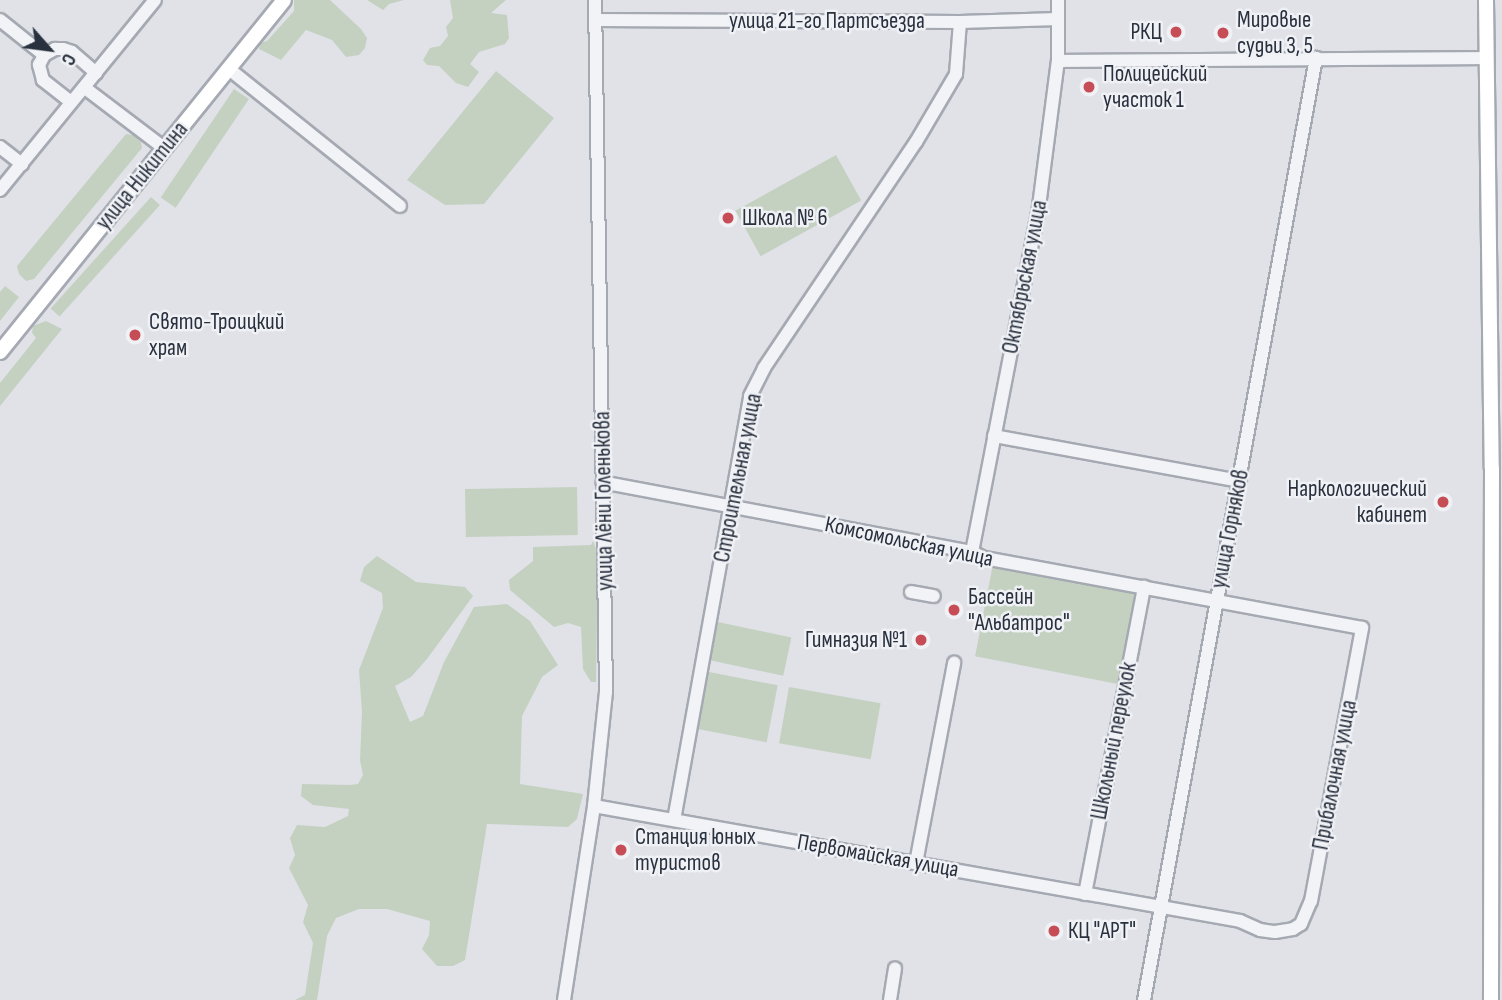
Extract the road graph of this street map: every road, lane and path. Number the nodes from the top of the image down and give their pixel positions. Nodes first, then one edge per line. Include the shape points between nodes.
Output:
1 (284, 0) edge
2 (596, 0) edge
3 (1058, 0) edge
4 (1486, 0) edge
5 (149, 2) edge
6 (1058, 19) junction
7 (0, 20) edge
8 (596, 20) junction
9 (960, 22) junction
10 (44, 55) junction
11 (1316, 58) junction
12 (1487, 58) junction
13 (1058, 61) junction
14 (229, 69) junction
15 (96, 73) junction
16 (85, 88) junction
17 (71, 102) junction
18 (0, 147) edge
19 (164, 148) junction
20 (22, 164) junction
21 (0, 190) edge
22 (400, 206) dead end
23 (1496, 322) edge
24 (0, 352) edge
25 (994, 436) junction
26 (1497, 468) edge
27 (1240, 481) junction
28 (603, 482) junction
29 (731, 506) junction
30 (972, 552) junction
31 (1144, 587) junction
32 (911, 592) dead end
33 (934, 596) dead end
34 (1216, 600) junction
35 (1496, 606) edge
36 (954, 663) dead end
37 (1496, 744) edge
38 (594, 806) junction
39 (674, 820) junction
40 (916, 863) junction
41 (1495, 882) edge
42 (1085, 894) junction
43 (1161, 907) junction
44 (895, 968) dead end
45 (564, 1000) edge
46 (890, 1000) edge
47 (1144, 1000) edge
48 (1491, 1000) edge

1 - 14 main road, улица Никитина
2 - 8 street, улица Лёни Голенькова
3 - 6 street, Октябрьская улица
4 - 12 main road
5 - 15 street
6 - 9 street, улица 21-го Партсъезда
6 - 13 street, Октябрьская улица
7 - 10 street
8 - 9 street, улица 21-го Партсъезда
8 - 28 street, улица Лёни Голенькова
9 - 29 street, Строительная улица via 956,74 750,396
10 - 15 street via 55,49 72,52
10 - 17 street via 39,65 43,80
11 - 12 street
11 - 13 street
11 - 27 street, улица Горняков
12 - 23 main road
13 - 25 street, Октябрьская улица via 1038,214
14 - 19 main road, улица Никитина
14 - 22 street
15 - 16 street
16 - 17 street
16 - 19 street
17 - 20 street
18 - 20 street
19 - 24 main road, улица Никитина
20 - 21 street
23 - 26 main road
25 - 27 street
25 - 30 street, Октябрьская улица
26 - 35 main road
27 - 34 street, улица Горняков
28 - 29 street, Комсомольская улица
28 - 38 street, улица Лёни Голенькова via 606,692
29 - 30 street, Комсомольская улица
29 - 39 street, Строительная улица
30 - 31 street, Комсомольская улица
31 - 34 street, Комсомольская улица
31 - 42 street, Школьный переулок
32 - 33 street
34 - 43 street, улица Горняков
34 - 43 street, Прибалочная улица via 1362,628 1361,641 1311,901 1301,924 1275,932
35 - 37 main road
36 - 40 street
37 - 41 main road
38 - 39 street, Первомайская улица
38 - 45 street, улица Лёни Голенькова
39 - 40 street, Первомайская улица
40 - 42 street, Первомайская улица
41 - 48 main road
42 - 43 street, Первомайская улица
43 - 47 street, улица Горняков
44 - 46 street

